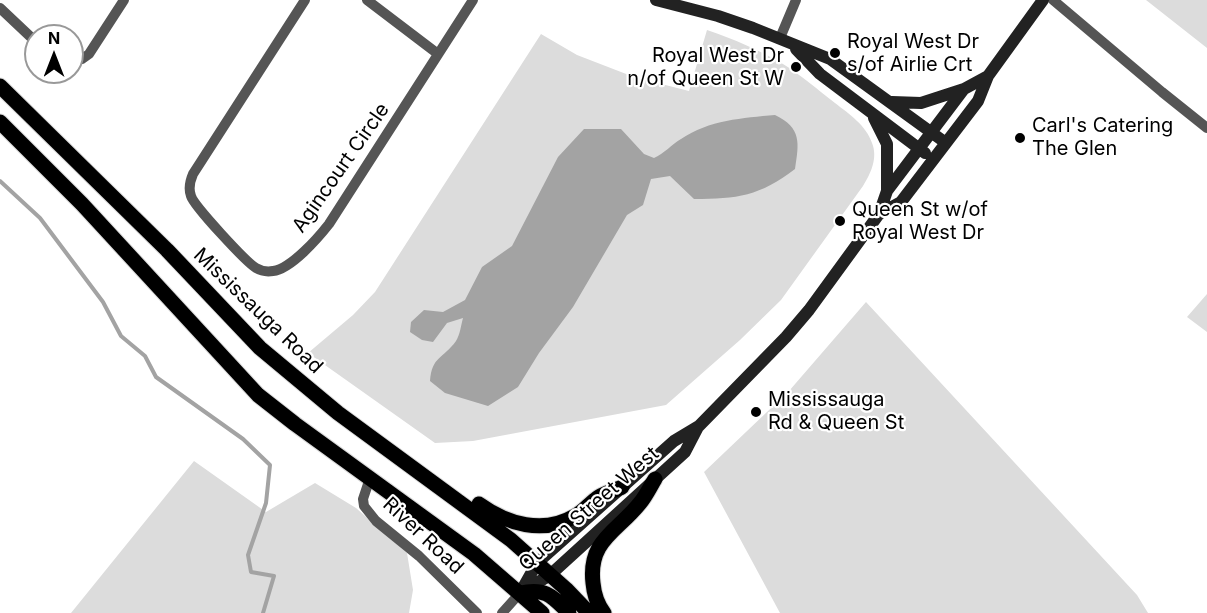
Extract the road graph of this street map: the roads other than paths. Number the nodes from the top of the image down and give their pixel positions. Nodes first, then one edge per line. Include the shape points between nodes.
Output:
1 (124, 0) edge
2 (304, 0) edge
3 (367, 0) edge
4 (473, 0) edge
5 (656, 0) edge
6 (796, 0) edge
7 (1043, 0) edge
8 (1053, 0) edge
9 (0, 8) edge
10 (24, 31) edge
11 (780, 38) junction
12 (794, 46) junction
13 (438, 54) junction
14 (84, 57) edge
15 (988, 76) junction
16 (0, 86) edge
17 (964, 89) junction
18 (890, 102) junction
19 (870, 112) junction
20 (0, 122) edge
21 (1207, 128) edge
22 (932, 132) junction
23 (946, 143) junction
24 (919, 148) junction
25 (934, 159) junction
26 (887, 191) junction
27 (879, 214) junction
28 (699, 426) junction
29 (370, 478) junction
30 (655, 479) junction
31 (438, 486) junction
32 (622, 488) junction
33 (537, 563) junction
34 (550, 575) junction
35 (520, 593) junction
36 (477, 613) edge
37 (502, 613) edge
38 (542, 613) edge
39 (569, 613) edge
40 (589, 613) edge
41 (604, 613) edge

1 - 14 street
2 - 13 street, Agincourt Circle via 189,185 198,208 258,270 277,271 321,234
3 - 13 street
4 - 13 street, Agincourt Circle
5 - 11 main road
6 - 11 street
7 - 15 main road, Queen Street West
8 - 21 street
9 - 10 street
11 - 12 main road
12 - 18 main road via 830,59
12 - 19 main road via 820,74
15 - 17 main road, Queen Street West
15 - 23 main road, Queen Street West via 978,101
16 - 31 main road, Mississauga Road via 167,250 260,348 329,406
17 - 18 main road via 921,103
17 - 22 main road, Queen Street West
18 - 22 main road
19 - 24 main road
19 - 26 main road via 887,144
20 - 29 main road via 82,204 258,395
22 - 23 main road
22 - 24 main road, Queen Street West
23 - 25 main road, Queen Street West
24 - 25 main road
24 - 26 main road, Queen Street West
25 - 27 main road, Queen Street West via 901,202
26 - 27 main road, Queen Street West
27 - 28 main road, Queen Street West via 803,317
28 - 30 main road, Queen Street West via 685,452
28 - 32 main road, Queen Street West via 674,441
29 - 35 main road via 465,547
29 - 36 street, River Road via 364,506
30 - 34 main road, Queen Street West
30 - 41 main road via 595,553 593,589
31 - 32 main road via 452,483 502,519 538,526 571,519 598,497
31 - 33 main road, Mississauga Road
32 - 33 main road, Queen Street West
33 - 34 main road, Mississauga Road
33 - 35 main road, Queen Street West
34 - 35 main road, Queen Street West
34 - 40 main road, Mississauga Road
35 - 37 street
35 - 38 main road
35 - 39 main road via 542,592 552,596

